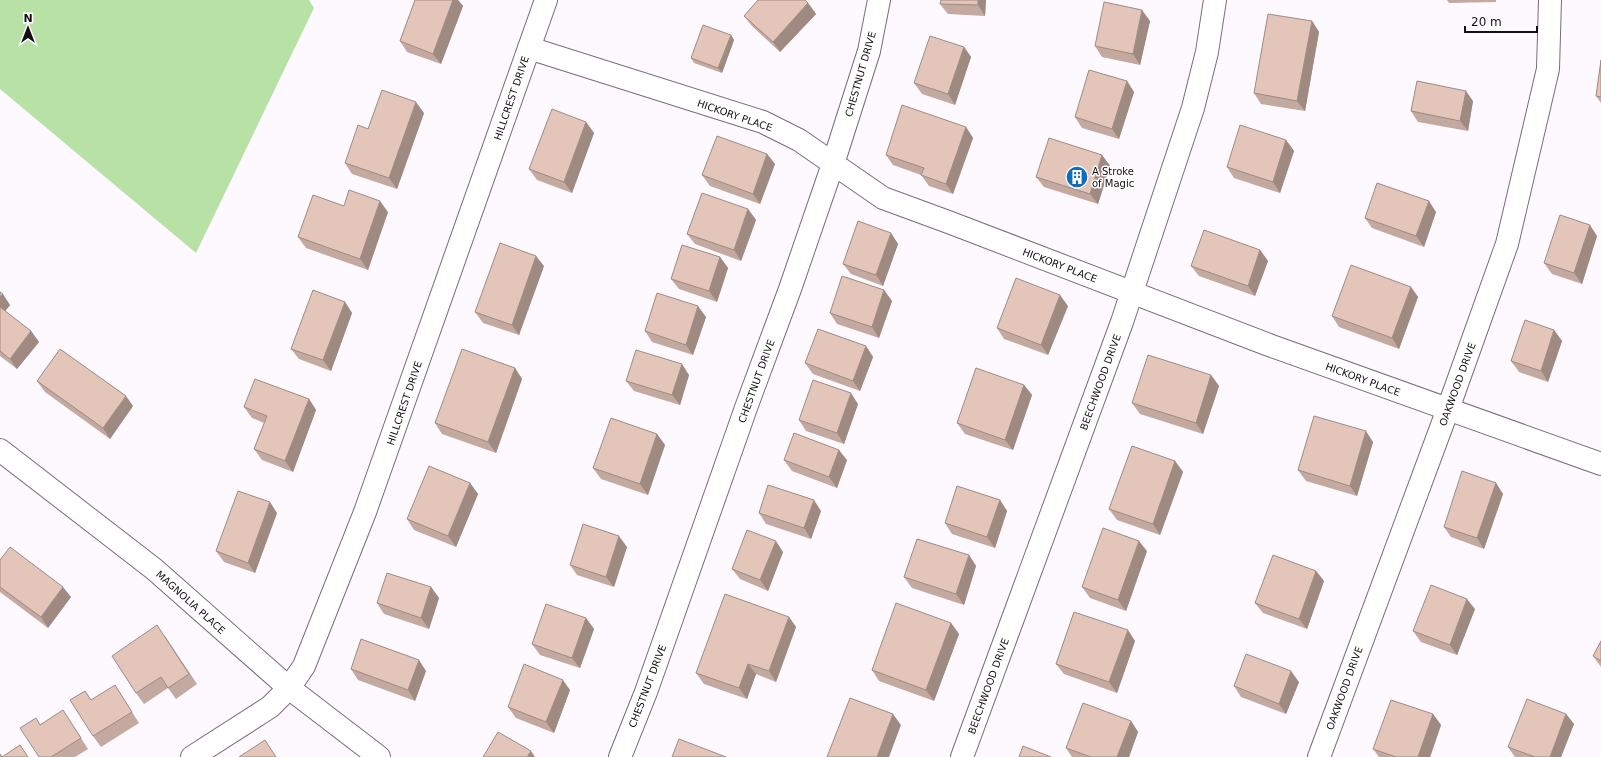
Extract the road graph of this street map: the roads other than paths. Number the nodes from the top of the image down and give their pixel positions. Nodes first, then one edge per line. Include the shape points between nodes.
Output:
1 (546, 0) edge
2 (879, 0) edge
3 (1215, 0) edge
4 (1550, 0) edge
5 (529, 48) junction
6 (833, 164) junction
7 (1132, 292) junction
8 (1448, 409) junction
9 (0, 450) edge
10 (1601, 464) edge
11 (289, 688) junction
12 (192, 757) edge
13 (378, 757) edge
14 (620, 757) edge
15 (962, 757) edge
16 (1319, 757) edge

1 - 5 street, HILLCREST DRIVE
2 - 6 street, CHESTNUT DRIVE via 869,52
3 - 7 street, BEECHWOOD DRIVE via 1207,52 1193,108
4 - 8 street, OAKWOOD DRIVE via 1548,69 1507,244
5 - 6 street, HICKORY PLACE via 763,122 799,140
5 - 11 street, HILLCREST DRIVE via 365,512 304,666
6 - 7 street, HICKORY PLACE via 883,198
6 - 14 street, CHESTNUT DRIVE via 646,692
7 - 8 street, HICKORY PLACE via 1269,345
7 - 15 street, BEECHWOOD DRIVE
8 - 10 street, HICKORY PLACE
8 - 16 street, OAKWOOD DRIVE
9 - 11 street, MAGNOLIA PLACE via 154,569
11 - 12 street, HILLCREST DRIVE via 270,707
11 - 13 street, MAGNOLIA PLACE

